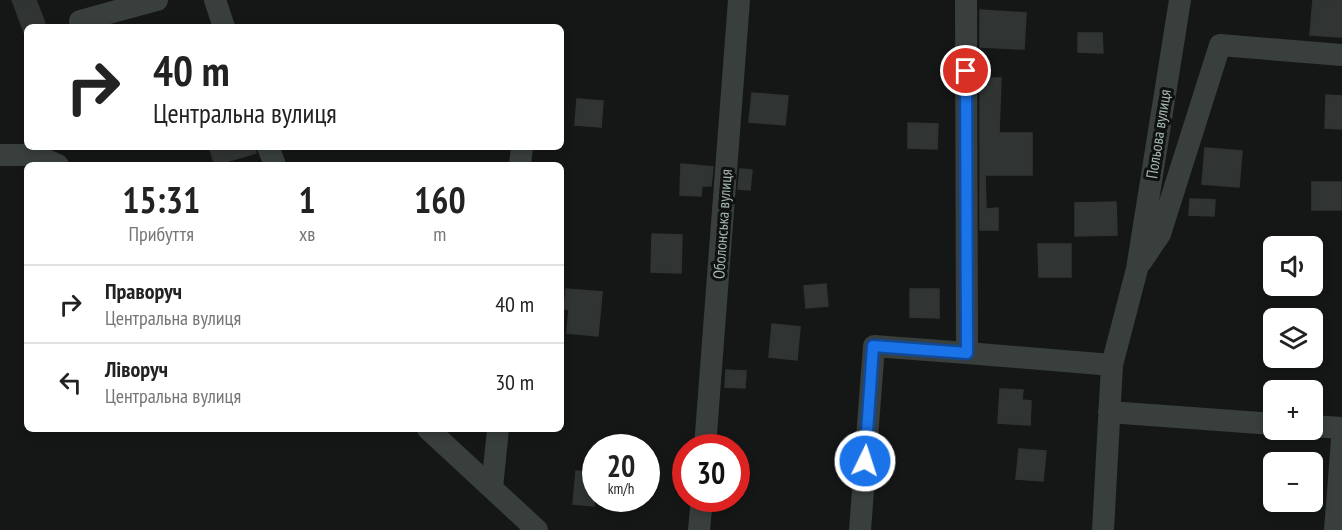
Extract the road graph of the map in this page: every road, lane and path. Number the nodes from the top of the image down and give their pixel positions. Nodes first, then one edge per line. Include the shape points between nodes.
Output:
1 (158, 0) edge
2 (214, 0) edge
3 (739, 0) edge
4 (966, 0) edge
5 (1180, 0) edge
6 (80, 21) dead end
7 (223, 24) edge
8 (1342, 55) edge
9 (0, 155) edge
10 (51, 162) edge
11 (1137, 269) junction
12 (967, 353) junction
13 (1112, 365) junction
14 (1109, 412) junction
15 (1263, 423) edge
16 (1323, 427) edge
17 (1342, 428) edge
18 (432, 432) edge
19 (498, 432) edge
20 (706, 434) edge
21 (1342, 440) edge
22 (492, 488) junction
23 (701, 512) edge
24 (537, 530) edge
25 (699, 530) edge
26 (860, 530) edge
27 (1103, 530) edge
28 (1335, 530) edge

1 - 6 street
2 - 7 street
3 - 20 street, Оболонська вулиця
4 - 12 street
5 - 11 street, Польова вулиця
8 - 11 street, Польова вулиця via 1220,45 1160,234
9 - 10 street via 35,155
11 - 13 street, Польова вулиця
12 - 13 street
12 - 26 street via 873,346
13 - 14 street, Польова вулиця
14 - 15 street
14 - 27 street, Польова вулиця
16 - 17 street
18 - 22 street
19 - 22 street
21 - 28 street
22 - 24 street
23 - 25 street

